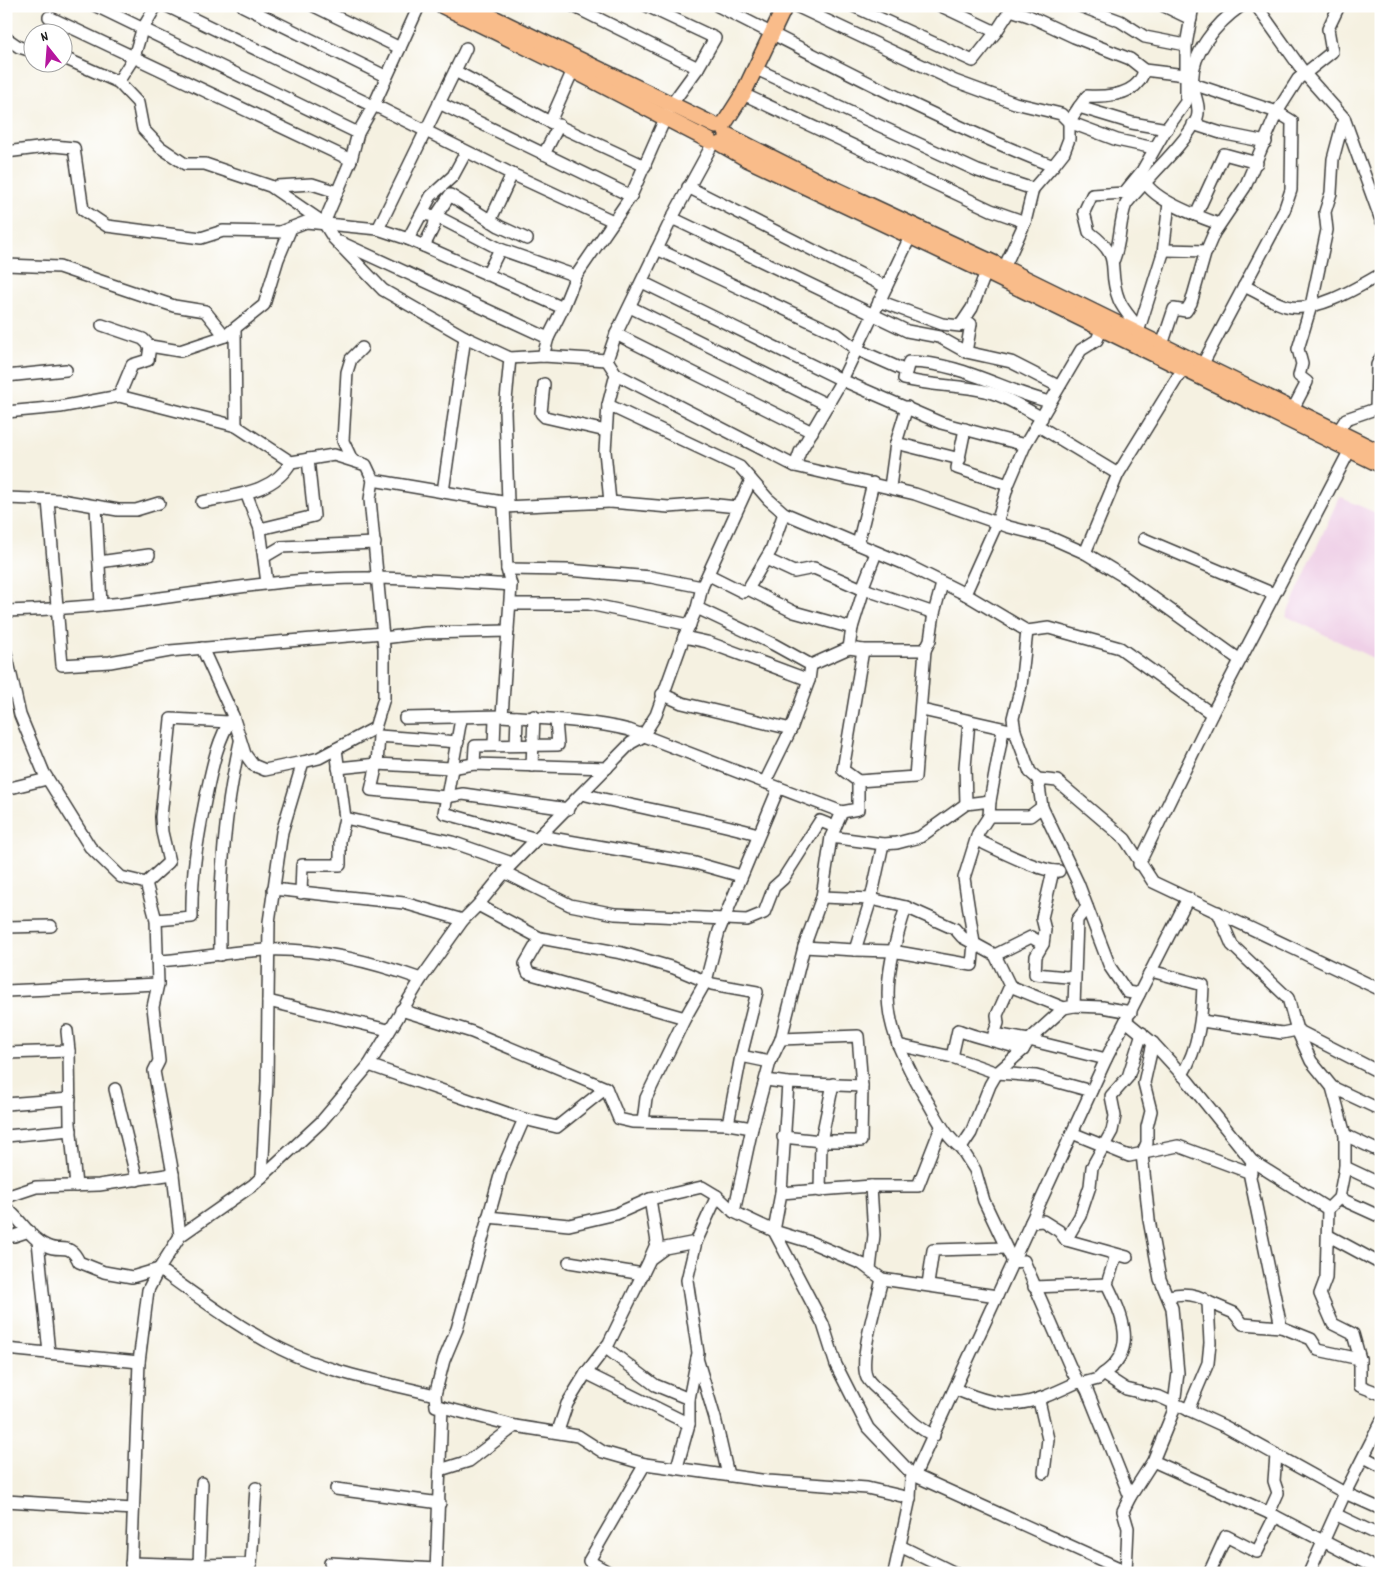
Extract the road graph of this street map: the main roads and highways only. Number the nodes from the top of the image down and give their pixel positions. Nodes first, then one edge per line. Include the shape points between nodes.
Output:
1 (443, 6) edge
2 (469, 6) edge
3 (785, 6) edge
4 (486, 10) edge
5 (641, 98) junction
6 (718, 136) junction
7 (1192, 367) junction
8 (1344, 440) junction
9 (1379, 458) edge

1 - 5 main road via 573,70
2 - 4 main road
3 - 6 main road via 743,94
4 - 5 main road
5 - 6 main road
6 - 7 main road via 1138,332
6 - 7 main road via 747,159 1101,330
7 - 8 main road
7 - 8 main road via 1292,411
8 - 9 main road

